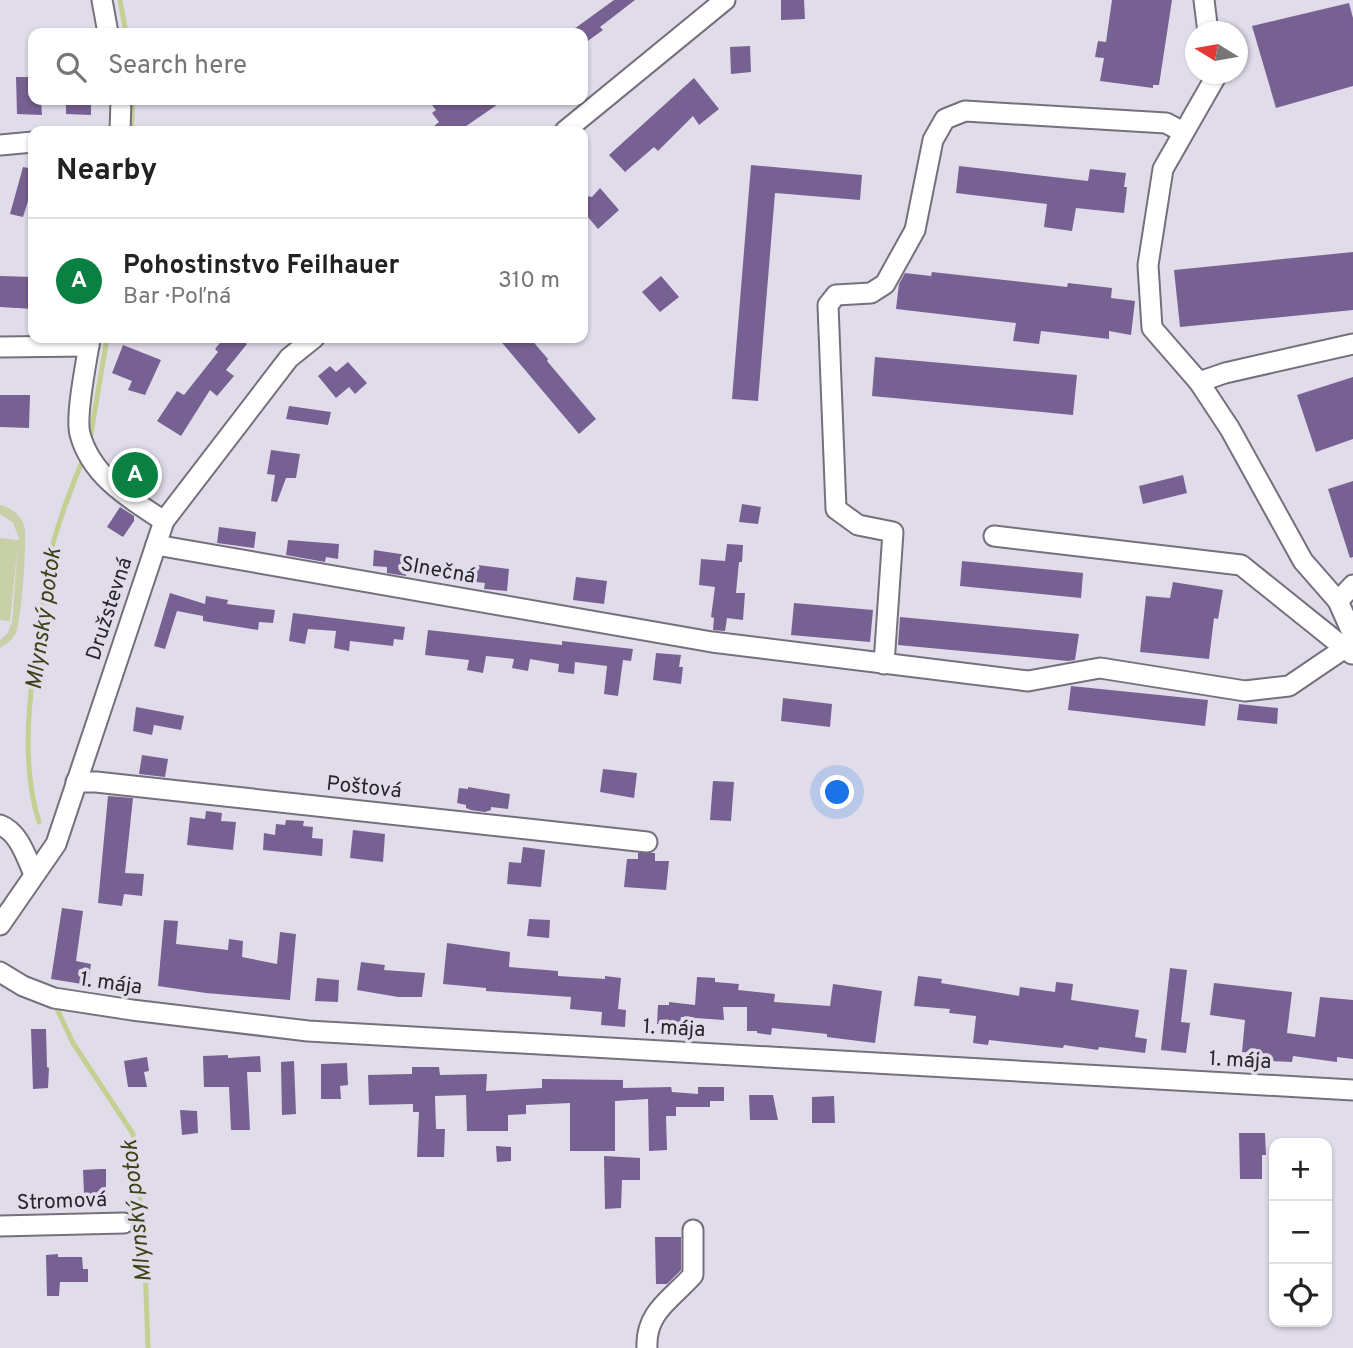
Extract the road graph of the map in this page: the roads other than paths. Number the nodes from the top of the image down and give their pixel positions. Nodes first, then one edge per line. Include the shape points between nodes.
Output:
1 (102, 0) edge
2 (725, 0) edge
3 (1204, 0) edge
4 (1207, 21) edge
5 (107, 28) edge
6 (1212, 84) edge
7 (124, 105) edge
8 (122, 126) edge
9 (571, 126) edge
10 (1184, 132) junction
11 (28, 142) edge
12 (0, 145) edge
13 (72, 343) edge
14 (90, 343) edge
15 (308, 343) edge
16 (1353, 344) edge
17 (0, 347) edge
18 (1199, 382) junction
19 (164, 521) junction
20 (994, 536) dead end
21 (156, 545) junction
22 (1353, 585) edge
23 (1338, 601) junction
24 (1350, 646) edge
25 (884, 664) junction
26 (76, 782) junction
27 (0, 825) edge
28 (647, 842) dead end
29 (34, 874) junction
30 (0, 925) edge
31 (0, 972) edge
32 (1353, 1090) edge
33 (124, 1223) dead end
34 (0, 1226) edge
35 (693, 1230) dead end
36 (647, 1348) edge

1 - 5 street
2 - 9 street
3 - 4 street
6 - 10 street
7 - 8 street
10 - 18 street via 1163,169 1148,265 1152,328
10 - 25 street via 1166,123 965,111 944,119 933,140 915,230 885,284 871,293 836,295 828,305 836,509 858,525 892,532
11 - 12 street
13 - 17 street
14 - 19 street via 79,432 91,460 108,481
15 - 19 street, Družstevná via 289,358
16 - 18 street
18 - 23 street via 1303,561
19 - 21 street, Družstevná
20 - 24 street via 1241,565
21 - 25 street, Slnečná via 712,642
21 - 26 street, Družstevná
22 - 23 street
23 - 24 street
24 - 25 street, Slnečná via 1289,686 1245,691 1100,668 1028,681
26 - 28 street, Poštová
26 - 29 street, Družstevná via 56,844
27 - 29 street via 19,842
29 - 30 street, Družstevná
31 - 32 street, 1. mája via 54,998 308,1031
33 - 34 street, Stromová
35 - 36 street via 693,1275 656,1311

